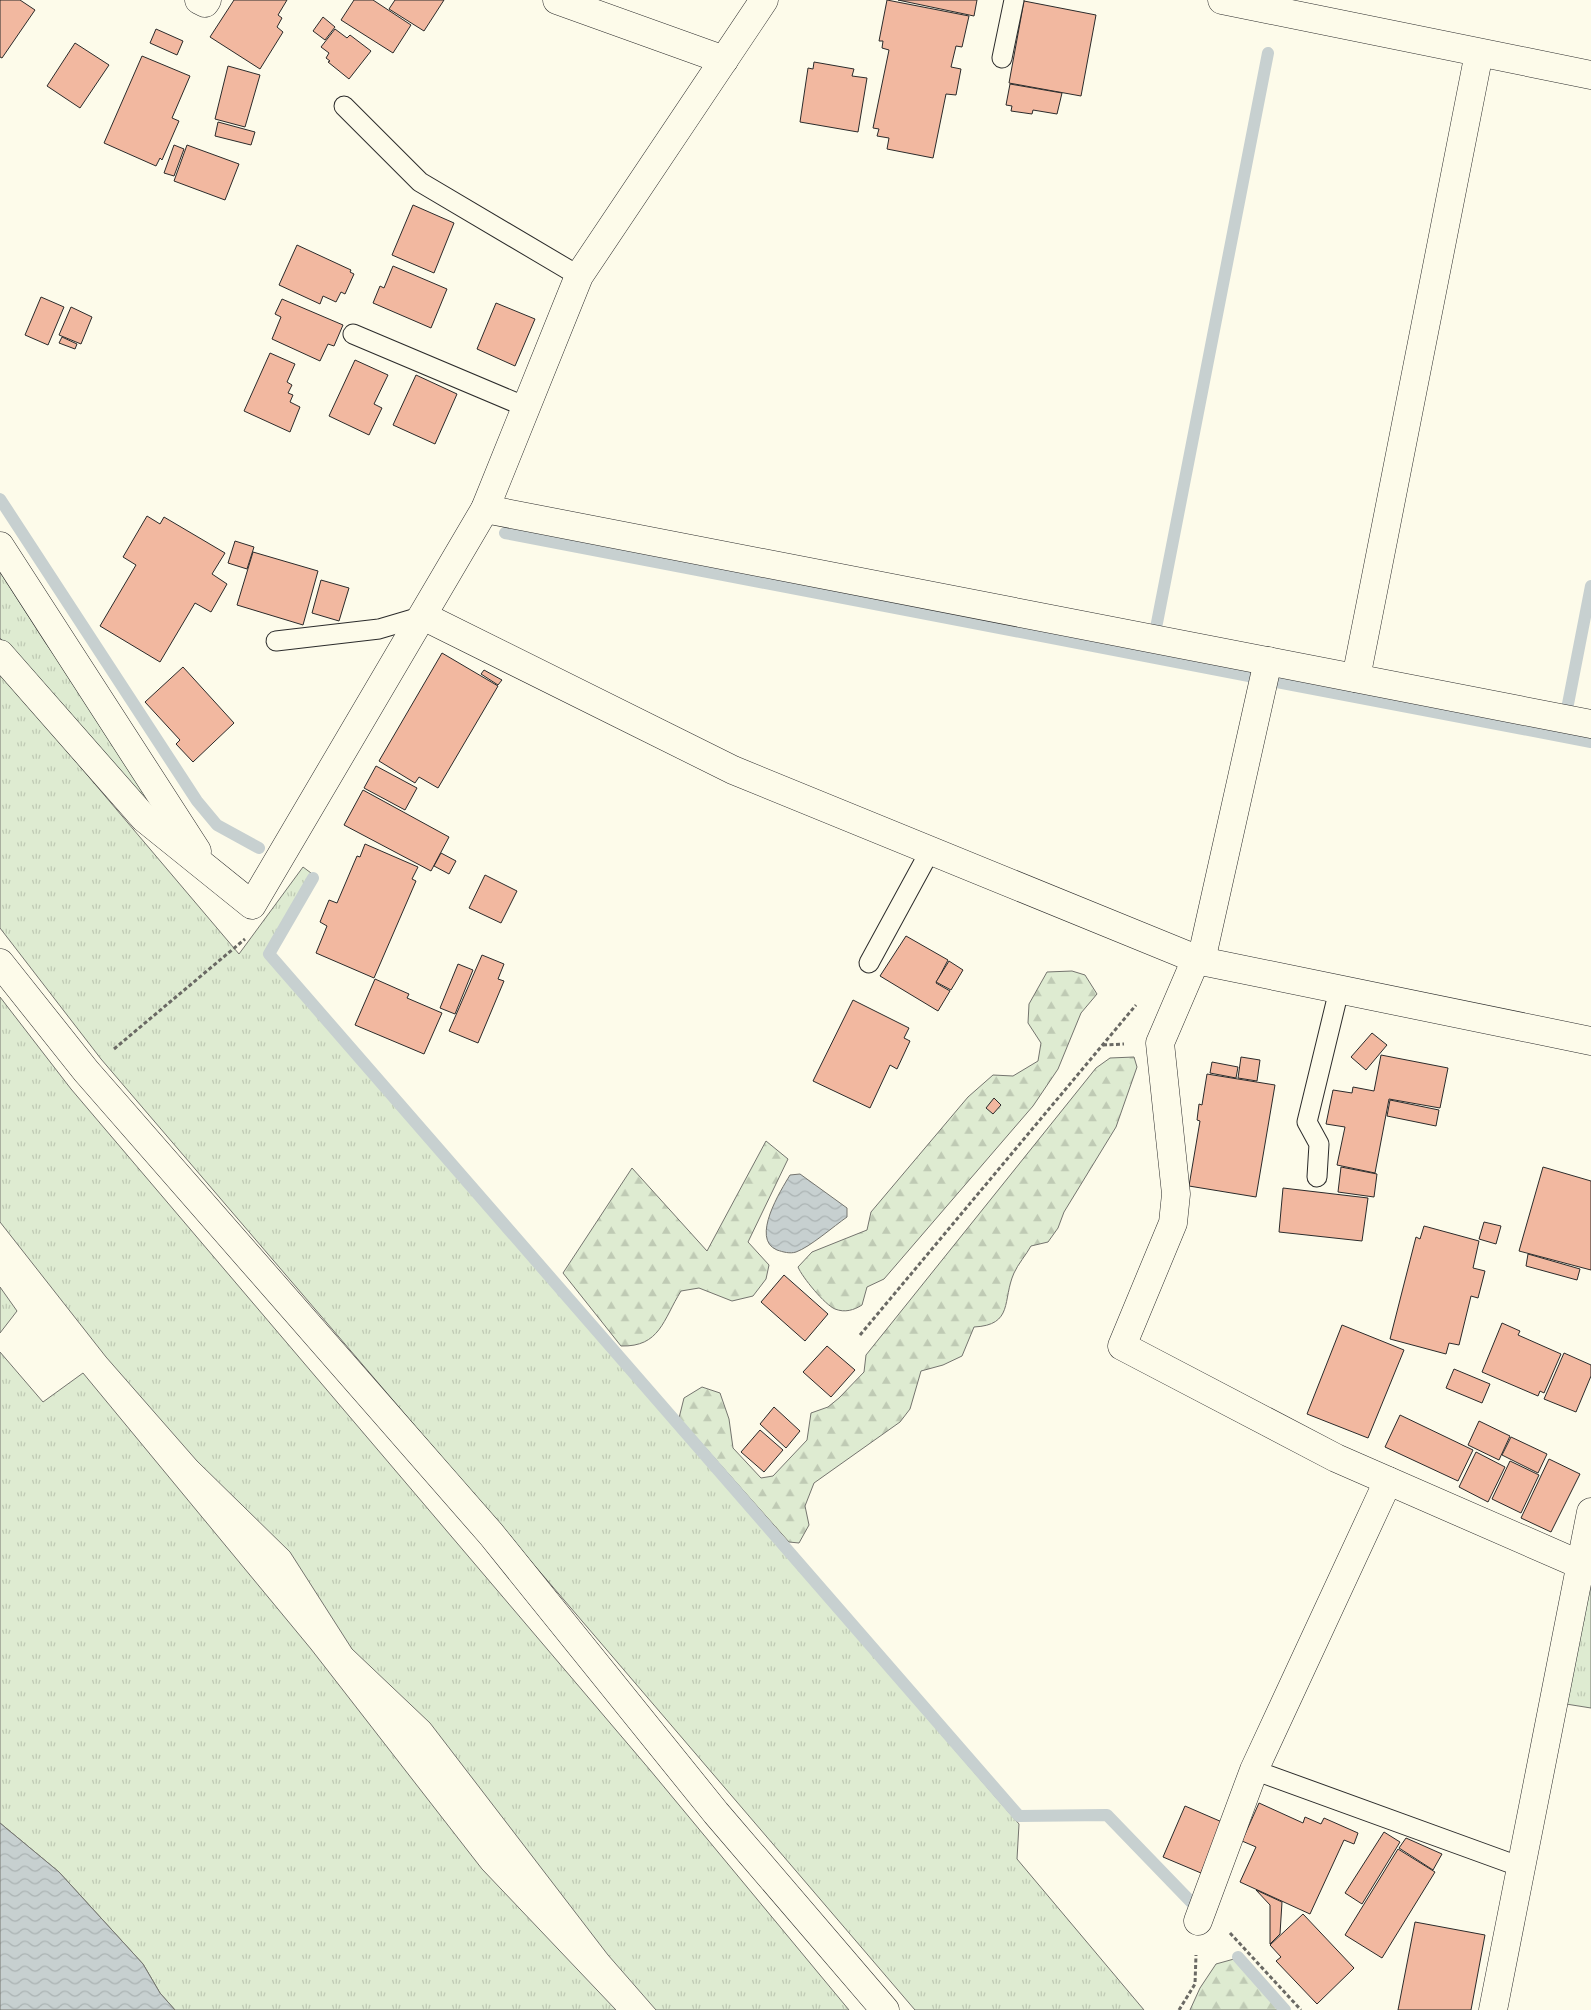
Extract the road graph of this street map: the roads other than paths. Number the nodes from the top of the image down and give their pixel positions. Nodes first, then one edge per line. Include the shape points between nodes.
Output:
1 (199, 0) edge
2 (207, 0) edge
3 (557, 0) edge
4 (764, 0) edge
5 (1014, 0) edge
6 (1222, 0) edge
7 (1479, 52) junction
8 (1002, 58) dead end
9 (724, 60) junction
10 (1591, 75) edge
11 (344, 106) dead end
12 (579, 276) junction
13 (353, 334) dead end
14 (526, 407) junction
15 (485, 509) junction
16 (0, 546) edge
17 (423, 616) junction
18 (276, 641) dead end
19 (0, 654) edge
20 (1268, 661) junction
21 (1356, 678) junction
22 (1591, 724) edge
23 (930, 851) junction
24 (211, 873) junction
25 (1198, 960) junction
26 (0, 962) edge
27 (869, 962) dead end
28 (1339, 990) junction
29 (1591, 1041) edge
30 (1317, 1177) dead end
31 (1388, 1481) junction
32 (1591, 1512) edge
33 (1586, 1564) edge
34 (1254, 1770) junction
35 (1521, 1867) junction
36 (1202, 1913) road end
37 (885, 2010) edge
38 (1493, 2010) edge

1 - 2 street via 205,3
3 - 9 street
4 - 9 street
5 - 8 lane
6 - 7 street
7 - 10 street
7 - 21 street
9 - 12 street
11 - 12 lane via 420,182
12 - 14 street
13 - 14 lane
14 - 15 street
15 - 17 street
15 - 20 street
16 - 24 street
17 - 18 lane via 379,630
17 - 23 street via 733,770
17 - 24 street via 252,905
19 - 24 street via 144,818
20 - 21 street
20 - 25 street
21 - 22 street
23 - 25 street
23 - 27 lane
25 - 28 street
25 - 31 street via 1160,1043 1176,1194 1173,1223 1122,1346 1336,1458
26 - 37 street via 86,1071 491,1534 716,1813
28 - 29 street
28 - 30 lane via 1307,1122 1319,1144
31 - 33 street
31 - 34 street
32 - 33 street
33 - 35 street
34 - 35 lane
34 - 36 street
35 - 38 street

